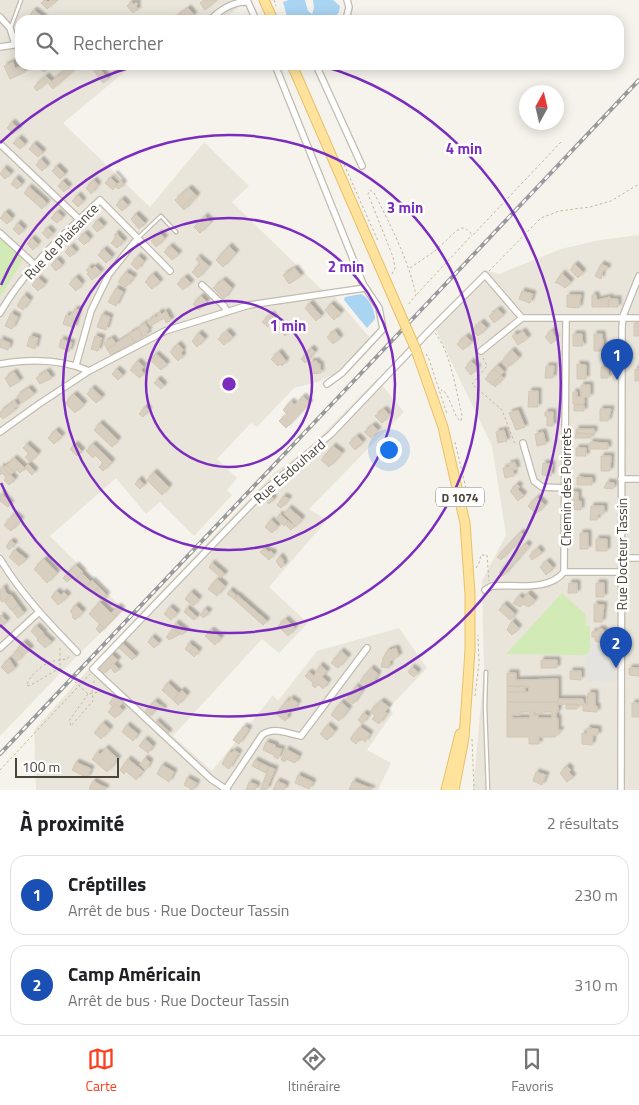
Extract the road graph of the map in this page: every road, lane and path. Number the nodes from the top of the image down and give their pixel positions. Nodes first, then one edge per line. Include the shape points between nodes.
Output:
1 (21, 0) edge
2 (264, 0) edge
3 (347, 0) edge
4 (17, 15) edge
5 (216, 15) edge
6 (254, 15) edge
7 (271, 15) edge
8 (348, 15) edge
9 (0, 18) edge
10 (15, 19) edge
11 (10, 28) junction
12 (15, 38) edge
13 (15, 44) edge
14 (0, 47) edge
15 (277, 70) edge
16 (294, 70) edge
17 (318, 70) edge
18 (561, 142) dead end
19 (0, 144) edge
20 (362, 166) dead end
21 (639, 184) edge
22 (79, 219) junction
23 (176, 232) dead end
24 (0, 233) edge
25 (473, 235) junction
26 (137, 239) junction
27 (36, 265) junction
28 (409, 268) junction
29 (170, 271) dead end
30 (392, 274) dead end
31 (485, 275) junction
32 (639, 276) edge
33 (202, 285) dead end
34 (365, 288) junction
35 (416, 296) junction
36 (401, 310) junction
37 (228, 312) junction
38 (0, 313) edge
39 (522, 318) junction
40 (622, 318) junction
41 (639, 318) edge
42 (566, 319) junction
43 (431, 329) junction
44 (481, 351) joint
45 (0, 364) edge
46 (76, 365) junction
47 (89, 371) junction
48 (326, 384) dead end
49 (440, 390) dead end
50 (0, 432) edge
51 (523, 443) joint
52 (622, 479) junction
53 (639, 479) edge
54 (564, 488) junction
55 (621, 558) junction
56 (639, 558) edge
57 (0, 559) edge
58 (476, 568) dead end
59 (564, 572) junction
60 (621, 572) junction
61 (487, 588) joint
62 (39, 612) junction
63 (0, 648) edge
64 (60, 648) dead end
65 (367, 648) dead end
66 (75, 650) joint
67 (60, 668) junction
68 (93, 669) junction
69 (486, 672) dead end
70 (98, 674) junction
71 (104, 691) dead end
72 (92, 693) junction
73 (88, 694) junction
74 (465, 714) junction
75 (472, 734) dead end
76 (0, 770) edge
77 (226, 790) edge
78 (446, 790) edge
79 (454, 790) edge
80 (474, 790) edge
81 (488, 790) edge
82 (621, 790) edge

1 - 4 lane
2 - 7 main road
3 - 8 street via 350,8
5 - 6 street via 226,7 242,2 248,2
9 - 11 street
10 - 11 lane
11 - 12 street
13 - 14 street
15 - 34 street
16 - 36 main road, D 1074
17 - 20 street
18 - 25 path
19 - 22 street
21 - 31 path via 611,201 559,211 541,218
22 - 26 street, Rue de Plaisance via 100,200
22 - 27 street, Rue de Plaisance
23 - 26 lane via 161,216
24 - 27 street
25 - 28 path via 465,228 456,231 435,251
25 - 35 path
26 - 29 street, Rue de Plaisance
26 - 46 street via 109,274 95,304
27 - 38 street, Rue de Plaisance
28 - 30 path via 370,190 368,194 395,264
28 - 35 path
31 - 39 street
31 - 43 street, Rue Esdouhard
32 - 40 street, Rue Docteur Tassin
33 - 37 street
34 - 37 street via 249,305
34 - 48 street via 379,308 383,329
35 - 36 path
36 - 74 main road, D 1074, bridge via 443,427 465,523 470,594
37 - 47 street via 164,331
39 - 42 street
39 - 44 street
40 - 41 street
40 - 42 street
40 - 52 street, Rue Docteur Tassin
42 - 54 street, Chemin des Poirrets
43 - 49 path via 441,341 448,361 462,420 457,418 446,393
43 - 68 street, Rue Esdouhard via 331,434 264,491
44 - 51 path via 486,366 472,384 502,410 515,444
45 - 46 street via 26,361
46 - 47 street
47 - 50 street
51 - 54 street via 534,481 542,487
52 - 53 street
52 - 55 street, Rue Docteur Tassin
54 - 59 street, Chemin des Poirrets
55 - 56 street
55 - 60 street, Rue Docteur Tassin
57 - 62 street
58 - 61 path via 481,555 486,555
59 - 60 street
59 - 61 street via 556,580 544,584
60 - 82 street, Rue Docteur Tassin
62 - 63 street
62 - 66 street
64 - 67 path, bridge
65 - 77 street via 301,736 281,731 268,731 262,735
66 - 67 path via 68,658 45,665 28,680 27,686
67 - 73 path, bridge
68 - 70 street
68 - 76 path
69 - 81 lane
70 - 72 path
70 - 77 street
71 - 72 path, bridge
72 - 73 path, bridge
72 - 73 path via 91,704 71,726 69,721
74 - 78 main road, D 1074
74 - 79 main road, D 1074
75 - 80 path

